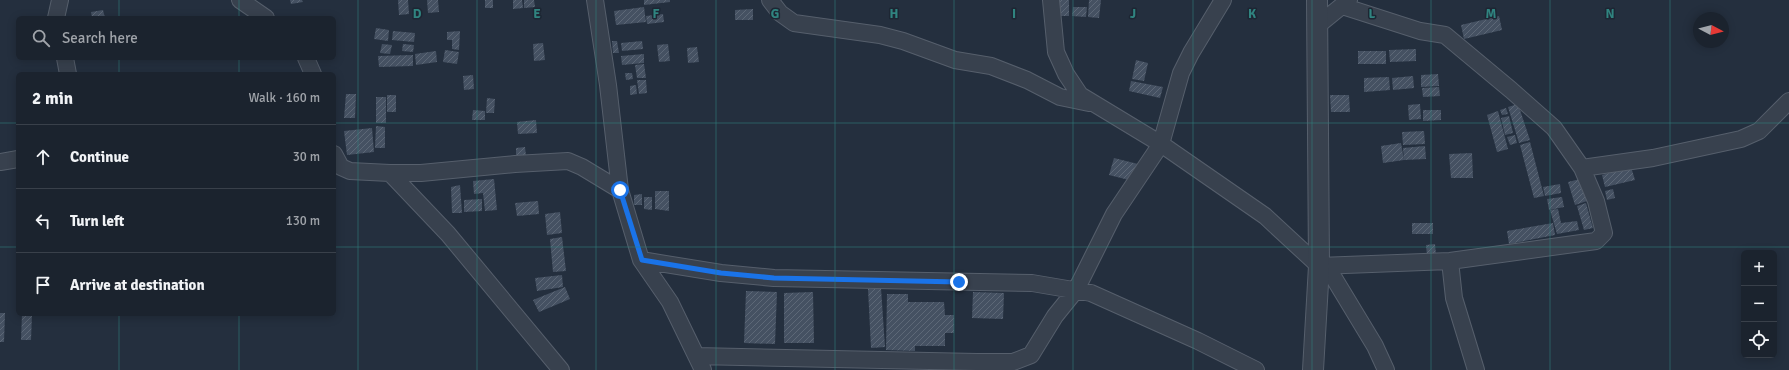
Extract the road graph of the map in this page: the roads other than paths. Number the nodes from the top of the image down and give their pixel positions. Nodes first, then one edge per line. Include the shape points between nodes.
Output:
1 (60, 0) edge
2 (240, 0) edge
3 (595, 0) edge
4 (770, 0) edge
5 (1051, 0) edge
6 (1224, 0) edge
7 (1317, 0) edge
8 (1346, 3) edge
9 (56, 16) edge
10 (263, 16) edge
11 (1318, 26) junction
12 (65, 60) edge
13 (307, 60) edge
14 (68, 72) edge
15 (312, 72) edge
16 (1789, 101) edge
17 (1097, 105) junction
18 (1161, 144) junction
19 (336, 158) edge
20 (16, 159) edge
21 (0, 162) edge
22 (1582, 168) junction
23 (390, 174) junction
24 (620, 190) junction
25 (642, 260) junction
26 (1450, 261) junction
27 (1323, 266) junction
28 (1076, 290) junction
29 (700, 363) edge
30 (1015, 365) edge
31 (907, 366) edge
32 (561, 370) edge
33 (1256, 370) edge
34 (1313, 370) edge
35 (1386, 370) edge
36 (1476, 370) edge

1 - 9 street
2 - 10 street
3 - 24 street
4 - 17 street via 780,13 794,23 895,39 955,60 991,66 1060,97
5 - 17 street via 1056,52 1080,95
6 - 18 street via 1181,73
7 - 11 street
8 - 11 street
8 - 22 street via 1420,31 1445,35 1554,128
11 - 27 street
12 - 14 street
13 - 15 street
16 - 22 street via 1759,131 1741,139 1653,158
17 - 18 street
18 - 27 street via 1265,216
18 - 28 street via 1114,214
19 - 23 street via 341,167 350,171
20 - 21 street
22 - 26 street via 1596,201 1604,233 1596,241
23 - 24 street via 568,161
23 - 32 street via 448,234
24 - 25 street
25 - 28 street via 721,273 774,278 1032,283
25 - 29 street via 670,302
26 - 27 street
26 - 36 street via 1454,298
27 - 34 street
27 - 35 street via 1375,346
28 - 30 street via 1054,316 1031,355
28 - 33 street via 1091,293 1141,314
29 - 31 street
30 - 31 street via 977,362

